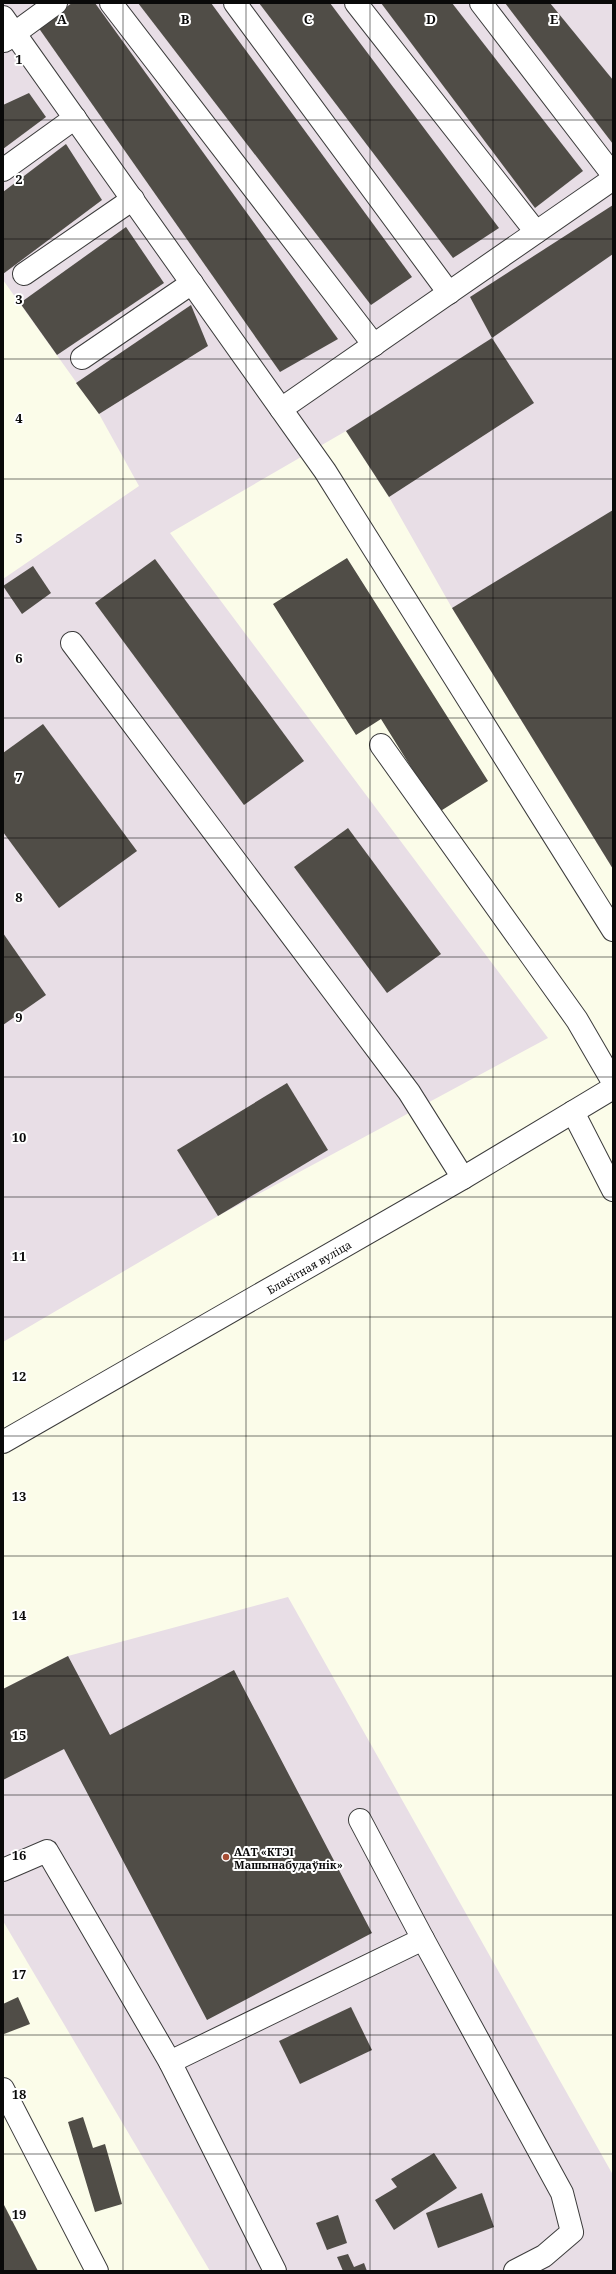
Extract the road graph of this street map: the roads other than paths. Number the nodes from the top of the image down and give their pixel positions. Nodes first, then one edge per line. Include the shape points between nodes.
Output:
1 (56, 3) edge
2 (111, 3) edge
3 (235, 3) edge
4 (356, 3) edge
5 (481, 3) edge
6 (7, 31) edge
7 (75, 118) junction
8 (3, 170) edge
9 (613, 175) edge
10 (613, 179) edge
11 (133, 200) junction
12 (536, 232) junction
13 (24, 274) dead end
14 (192, 283) junction
15 (449, 293) junction
16 (374, 345) junction
17 (82, 358) dead end
18 (281, 409) junction
19 (72, 644) dead end
20 (381, 745) dead end
21 (613, 930) edge
22 (613, 1082) edge
23 (613, 1088) edge
24 (573, 1112) junction
25 (463, 1178) junction
26 (613, 1190) edge
27 (3, 1442) edge
28 (360, 1820) dead end
29 (3, 1870) edge
30 (423, 1939) junction
31 (170, 2062) junction
32 (3, 2089) edge
33 (98, 2271) edge
34 (275, 2271) edge
35 (515, 2271) edge

1 - 6 street
2 - 16 street
3 - 15 street
4 - 12 street
5 - 9 street
6 - 7 street
7 - 8 street
7 - 11 street
10 - 12 street
11 - 13 street
11 - 14 street
12 - 15 street
14 - 17 street
14 - 18 street
15 - 16 street
16 - 18 street
18 - 21 street via 325,471
19 - 25 street via 409,1092
20 - 22 street via 577,1020
23 - 24 street, Блакітная вуліца
24 - 25 street, Блакітная вуліца
24 - 26 street
25 - 27 street, Блакітная вуліца
28 - 30 street
29 - 31 street via 47,1851
30 - 31 street
30 - 35 street via 562,2192 572,2232 544,2256
31 - 34 street
32 - 33 street

